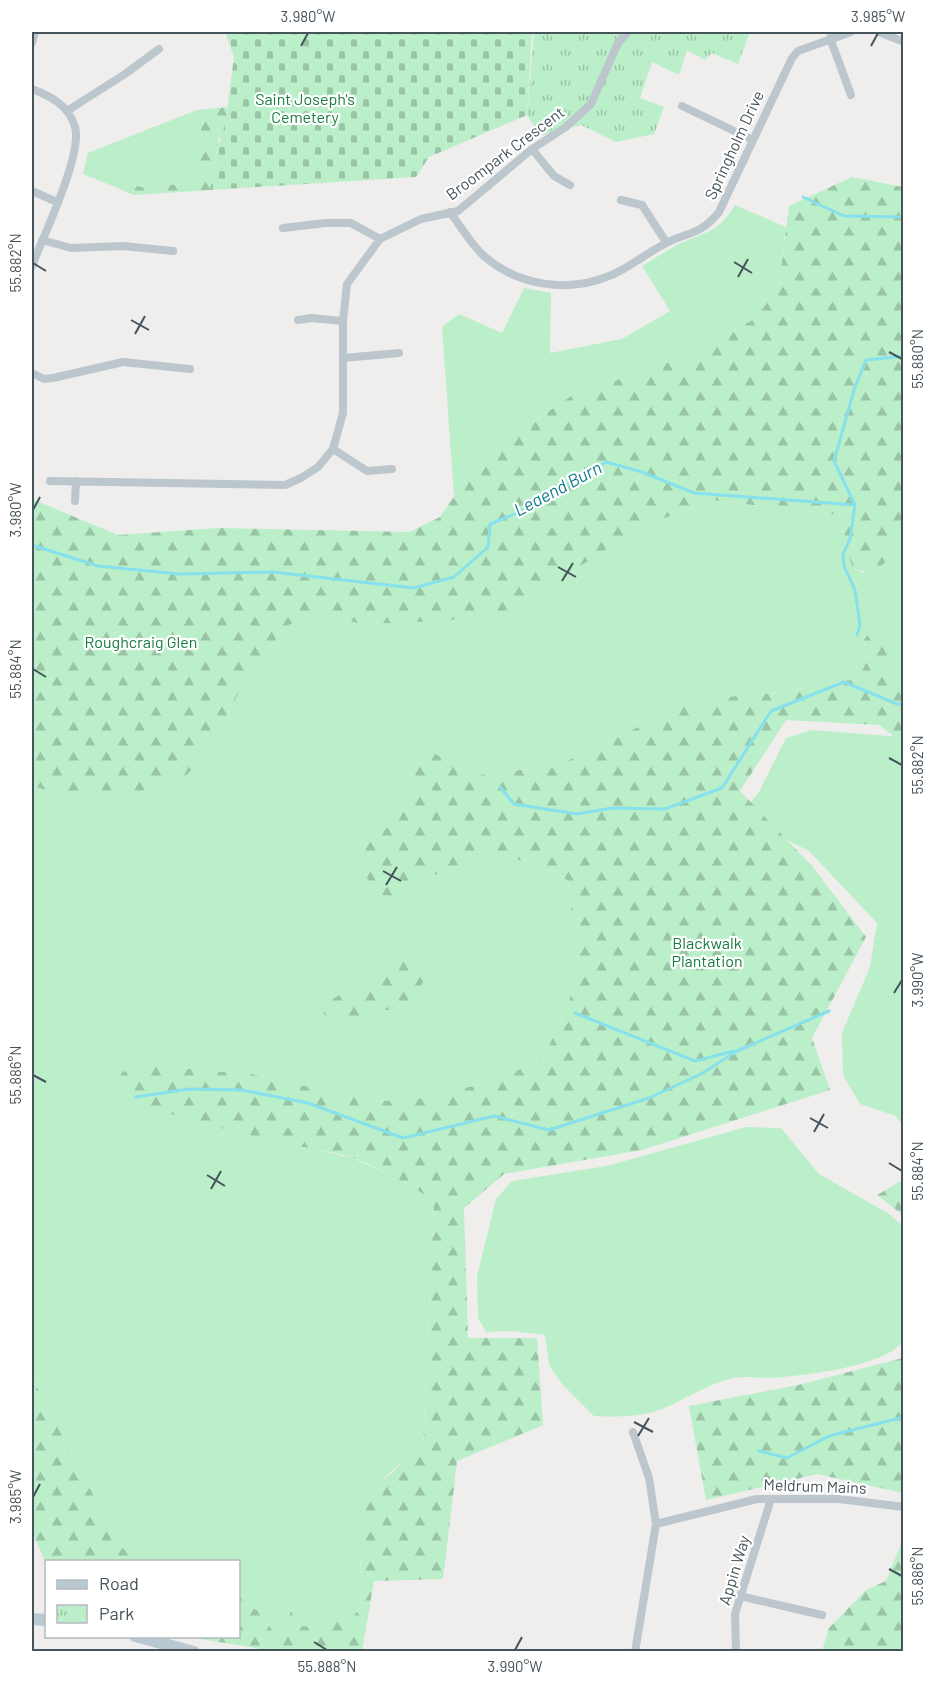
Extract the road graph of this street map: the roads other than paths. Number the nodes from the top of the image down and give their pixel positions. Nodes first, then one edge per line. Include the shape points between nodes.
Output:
1 (35, 32) edge
2 (628, 32) edge
3 (850, 32) edge
4 (879, 32) edge
5 (830, 38) junction
6 (903, 42) edge
7 (32, 43) edge
8 (159, 49) dead end
9 (32, 89) edge
10 (851, 95) dead end
11 (682, 106) dead end
12 (67, 111) junction
13 (753, 140) junction
14 (532, 149) junction
15 (570, 185) dead end
16 (32, 191) edge
17 (621, 200) dead end
18 (57, 202) junction
19 (450, 213) junction
20 (283, 228) dead end
21 (380, 239) junction
22 (42, 240) junction
23 (666, 242) junction
24 (173, 251) dead end
25 (32, 266) edge
26 (298, 320) dead end
27 (343, 321) junction
28 (399, 353) dead end
29 (343, 357) junction
30 (190, 369) dead end
31 (32, 373) edge
32 (333, 449) junction
33 (392, 469) dead end
34 (50, 481) dead end
35 (76, 481) junction
36 (75, 501) dead end
37 (633, 1432) dead end
38 (771, 1499) junction
39 (903, 1508) edge
40 (656, 1524) junction
41 (740, 1596) junction
42 (822, 1615) dead end
43 (142, 1638) edge
44 (194, 1652) edge
45 (635, 1652) edge
46 (736, 1652) edge

1 - 7 street
2 - 14 street, Broompark Crescent via 618,43 591,104 566,127
3 - 5 street, Springholm Drive
4 - 6 street
5 - 10 street
5 - 13 street, Springholm Drive via 798,51 792,58
8 - 12 street
9 - 12 street via 50,96
11 - 13 street
12 - 18 street via 76,129 75,153
13 - 23 street, Springholm Drive via 719,212 709,224
14 - 15 street via 554,176
14 - 19 street, Broompark Crescent via 458,211
16 - 18 street
17 - 23 street via 642,205
18 - 22 street
19 - 21 street, Broompark Crescent via 421,219
19 - 23 street, Springholm Drive via 484,256 509,273 558,286 610,276
20 - 21 street via 351,222
21 - 27 street, Broompark Crescent via 347,284
22 - 24 street via 71,248 123,246
22 - 25 street
26 - 27 street
27 - 29 street, Broompark Crescent
28 - 29 street
29 - 32 street, Broompark Crescent via 343,413
30 - 31 street via 123,362 53,378 44,379
32 - 33 street via 367,471
32 - 35 street, Broompark Crescent via 318,467 285,485
34 - 35 street, Broompark Crescent
35 - 36 street
37 - 40 street via 649,1478
38 - 39 street, Meldrum Mains via 839,1499
38 - 40 street, Meldrum Mains
38 - 41 street, Appin Way
40 - 45 street
41 - 42 street
41 - 46 street, Appin Way via 735,1614
43 - 44 main road

